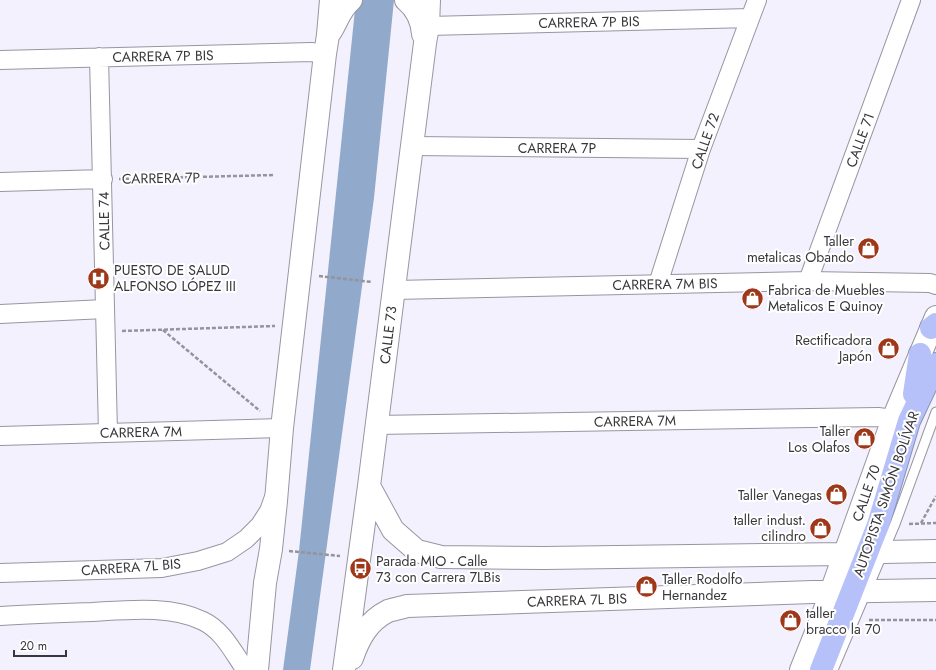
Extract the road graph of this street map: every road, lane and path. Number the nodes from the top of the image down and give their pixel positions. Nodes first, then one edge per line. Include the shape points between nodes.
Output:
1 (757, 0) edge
2 (912, 0) edge
3 (341, 3) edge
4 (421, 17) edge
5 (750, 18) junction
6 (327, 45) junction
7 (100, 57) junction
8 (0, 60) edge
9 (412, 146) junction
10 (701, 149) junction
11 (274, 175) dead end
12 (103, 179) junction
13 (0, 182) edge
14 (319, 276) dead end
15 (808, 281) junction
16 (372, 282) dead end
17 (658, 284) junction
18 (936, 285) edge
19 (394, 290) junction
20 (105, 309) junction
21 (0, 314) edge
22 (934, 323) edge
23 (278, 326) dead end
24 (163, 329) junction
25 (106, 331) junction
26 (928, 359) edge
27 (262, 412) dead end
28 (936, 412) edge
29 (901, 420) junction
30 (376, 425) junction
31 (282, 428) junction
32 (108, 433) junction
33 (0, 436) edge
34 (369, 486) junction
35 (277, 489) junction
36 (936, 496) edge
37 (921, 523) dead end
38 (286, 550) dead end
39 (936, 551) edge
40 (875, 553) junction
41 (844, 554) junction
42 (332, 555) dead end
43 (0, 573) edge
44 (936, 590) edge
45 (850, 591) junction
46 (0, 616) edge
47 (854, 620) junction
48 (936, 620) edge
49 (244, 670) edge
50 (257, 670) edge
51 (344, 670) edge
52 (347, 670) edge
53 (801, 670) edge
54 (821, 670) edge
55 (833, 670) edge

1 - 5 street, CALLE 72
2 - 15 street, CALLE 71
3 - 6 street
4 - 5 street, CARRERA 7P BIS
4 - 9 street, CALLE 73
5 - 10 street, CALLE 72
6 - 7 street, CARRERA 7P BIS via 311,52
6 - 31 street
7 - 8 street, CARRERA 7P BIS
7 - 12 street, CALLE 74
9 - 10 street, CARRERA 7P
9 - 19 street, CALLE 73
10 - 17 street, CALLE 72
11 - 12 path, CARRERA 7P
12 - 13 street, CARRERA 7P
12 - 20 street, CALLE 74
14 - 16 path
15 - 17 street, CARRERA 7M BIS
15 - 18 street, CARRERA 7M BIS
17 - 19 street, CARRERA 7M BIS
19 - 30 street, CALLE 73
20 - 21 street
20 - 25 street, CALLE 74
22 - 26 street
23 - 24 path
24 - 25 path
24 - 27 path
25 - 32 street, CALLE 74
26 - 29 highway, AUTOPISTA SIMÓN BOLÍVAR
28 - 40 lane via 895,524
29 - 30 street, CARRERA 7M via 878,417
29 - 40 highway, AUTOPISTA SIMÓN BOLÍVAR via 878,525
29 - 41 street, CALLE 70
30 - 34 street, CALLE 73
31 - 32 street, CARRERA 7M
31 - 35 street
32 - 33 street, CARRERA 7M
34 - 41 street via 393,530 417,551 441,557
34 - 51 street, CALLE 73
35 - 43 street, CARRERA 7L BIS via 269,511 246,539 227,552 198,561 162,568
35 - 50 street
36 - 37 path
38 - 42 path
39 - 40 street
40 - 41 street
40 - 45 highway, AUTOPISTA SIMÓN BOLÍVAR
41 - 45 street, CALLE 70
44 - 45 street, CARRERA 7L BIS
45 - 47 lane
45 - 52 street, CARRERA 7L BIS via 407,606 389,611 363,632
45 - 53 street, CALLE 70
45 - 54 highway, AUTOPISTA SIMÓN BOLÍVAR
46 - 49 street via 130,610 183,614 204,621 220,632
47 - 48 path
47 - 55 lane

